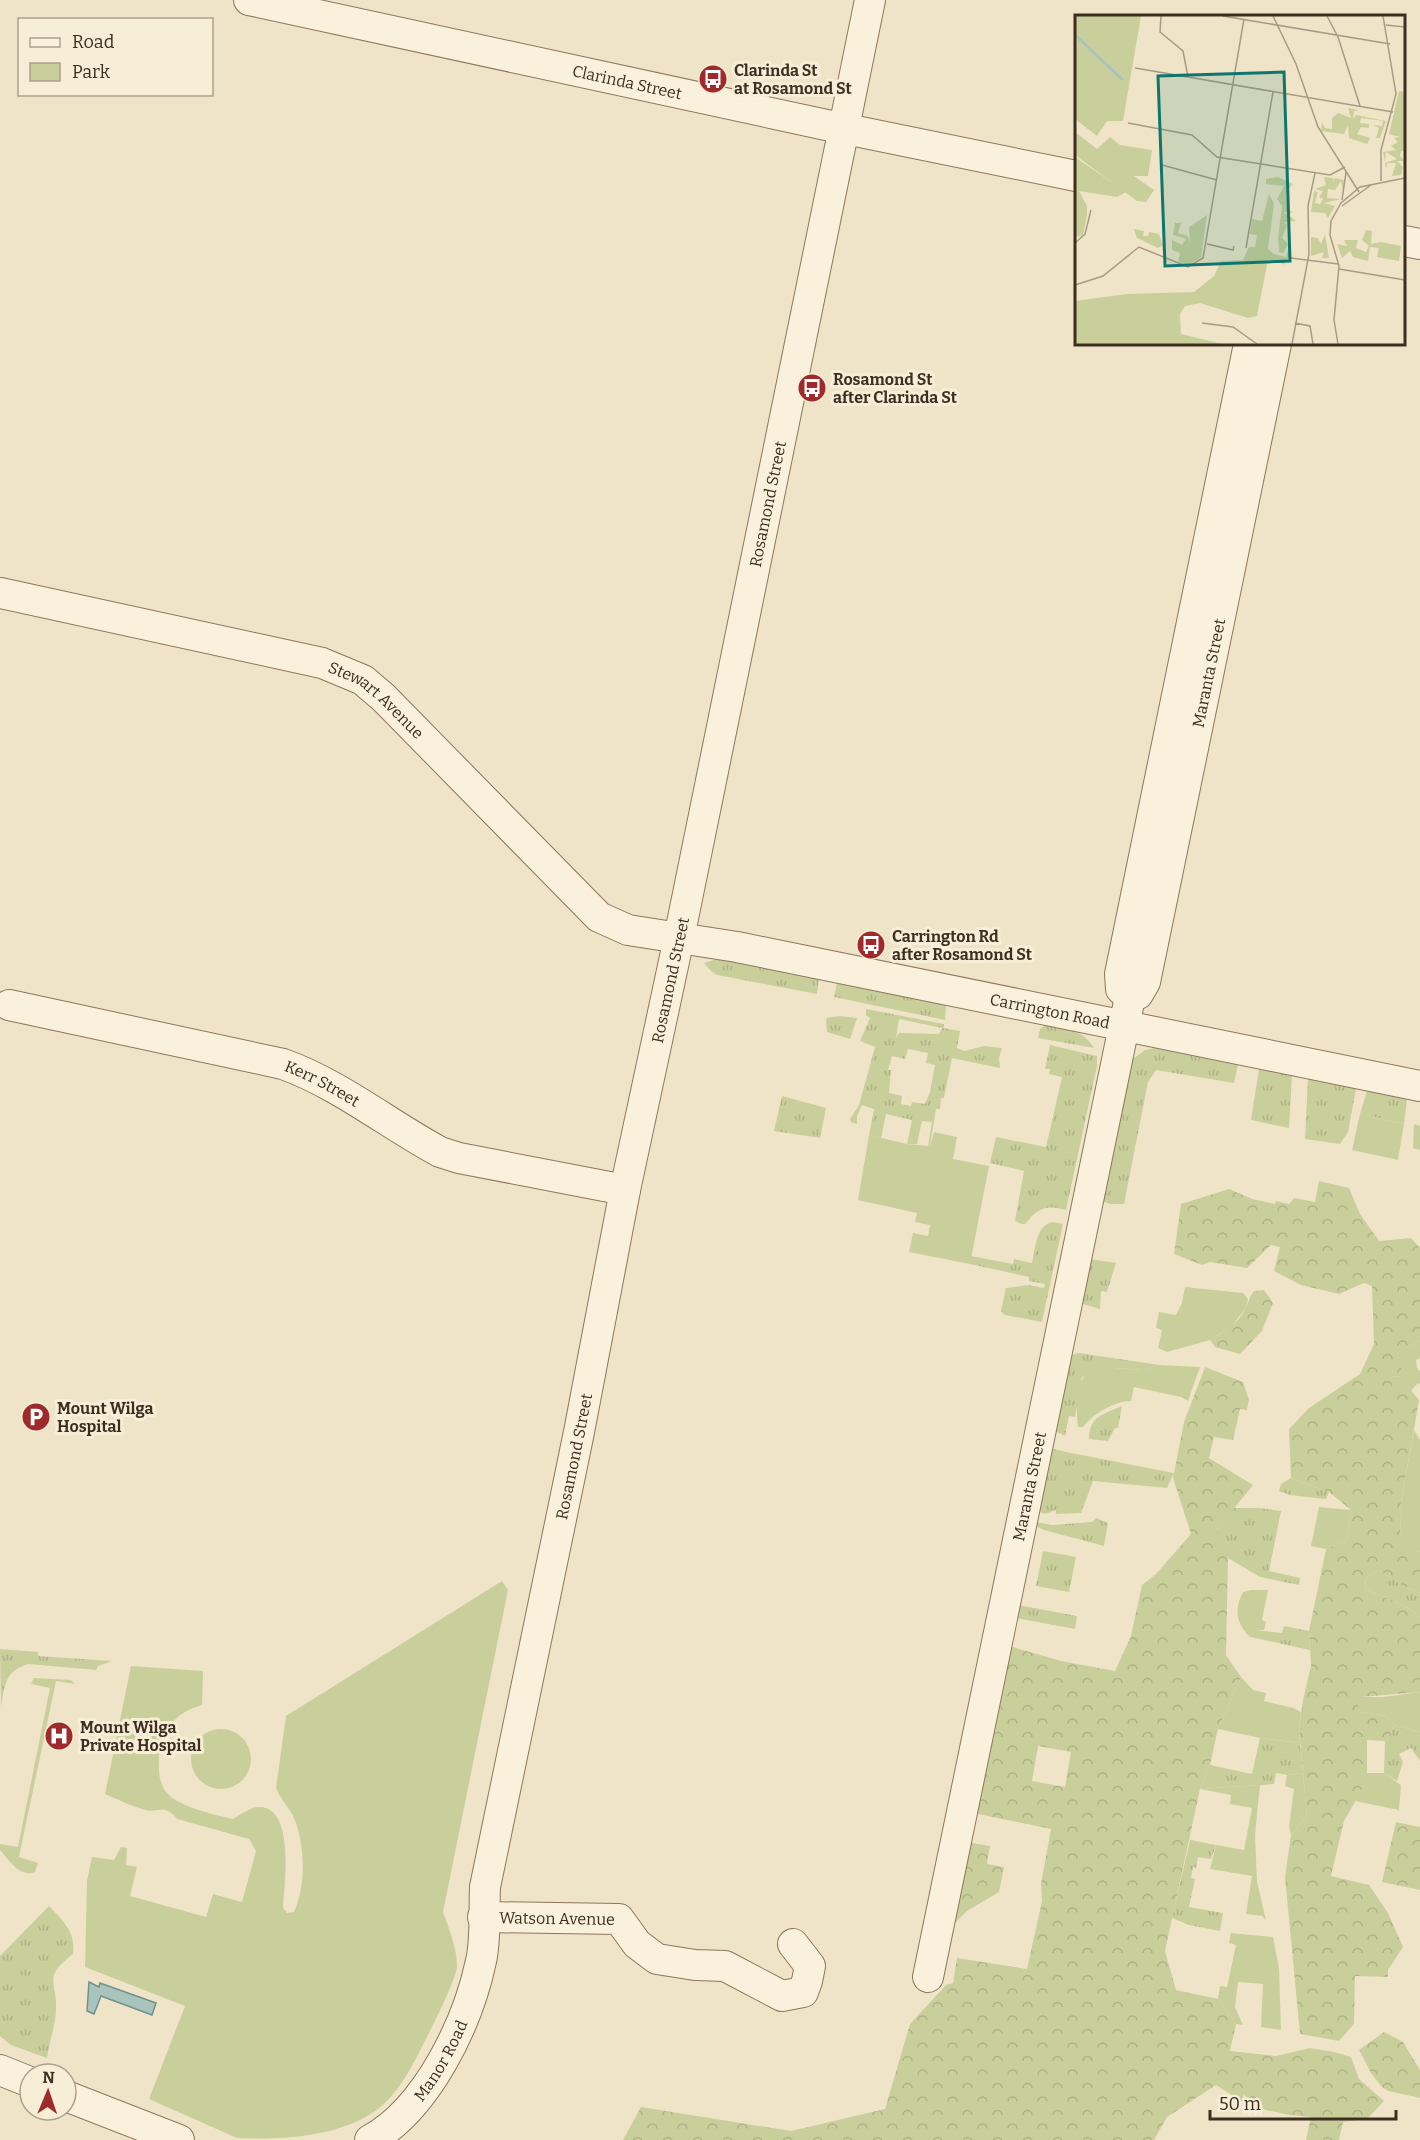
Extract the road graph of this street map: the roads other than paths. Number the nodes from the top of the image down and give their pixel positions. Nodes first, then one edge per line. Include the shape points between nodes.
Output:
1 (249, 0) edge
2 (870, 0) edge
3 (333, 8) edge
4 (843, 128) junction
5 (1075, 176) edge
6 (1405, 241) edge
7 (1420, 244) edge
8 (1249, 345) edge
9 (1276, 345) edge
10 (0, 593) edge
11 (679, 938) junction
12 (1130, 997) junction
13 (9, 1005) dead end
14 (1125, 1026) junction
15 (1420, 1086) edge
16 (624, 1190) junction
17 (483, 1917) junction
18 (793, 1944) dead end
19 (482, 1959) joint
20 (928, 1977) dead end
21 (0, 2070) edge
22 (18, 2077) edge
23 (78, 2101) edge
24 (179, 2140) edge
25 (370, 2140) edge

1 - 3 street, Clarinda Street
2 - 4 street, Rosamond Street
3 - 4 street, Clarinda Street
4 - 5 street, Clarinda Street
4 - 11 street, Rosamond Street
6 - 7 street
8 - 12 street, Maranta Street via 1120,974 1121,988
9 - 12 street, Maranta Street via 1145,982 1138,994
10 - 11 street, Stewart Avenue via 322,663 363,680 599,917 628,930
11 - 14 street, Carrington Road
11 - 16 street, Rosamond Street
12 - 14 street, Maranta Street
13 - 16 street, Kerr Street via 283,1064 302,1071 440,1152
14 - 15 street, Carrington Road
14 - 20 street, Maranta Street
16 - 17 street, Rosamond Street via 579,1432 485,1887
17 - 18 street, Watson Avenue via 619,1919 637,1944 657,1959 725,1966 782,1996 803,1992 810,1966
17 - 19 street, Rosamond Street
19 - 25 street, Manor Road via 466,2010 439,2068 408,2110
21 - 22 street
23 - 24 street

